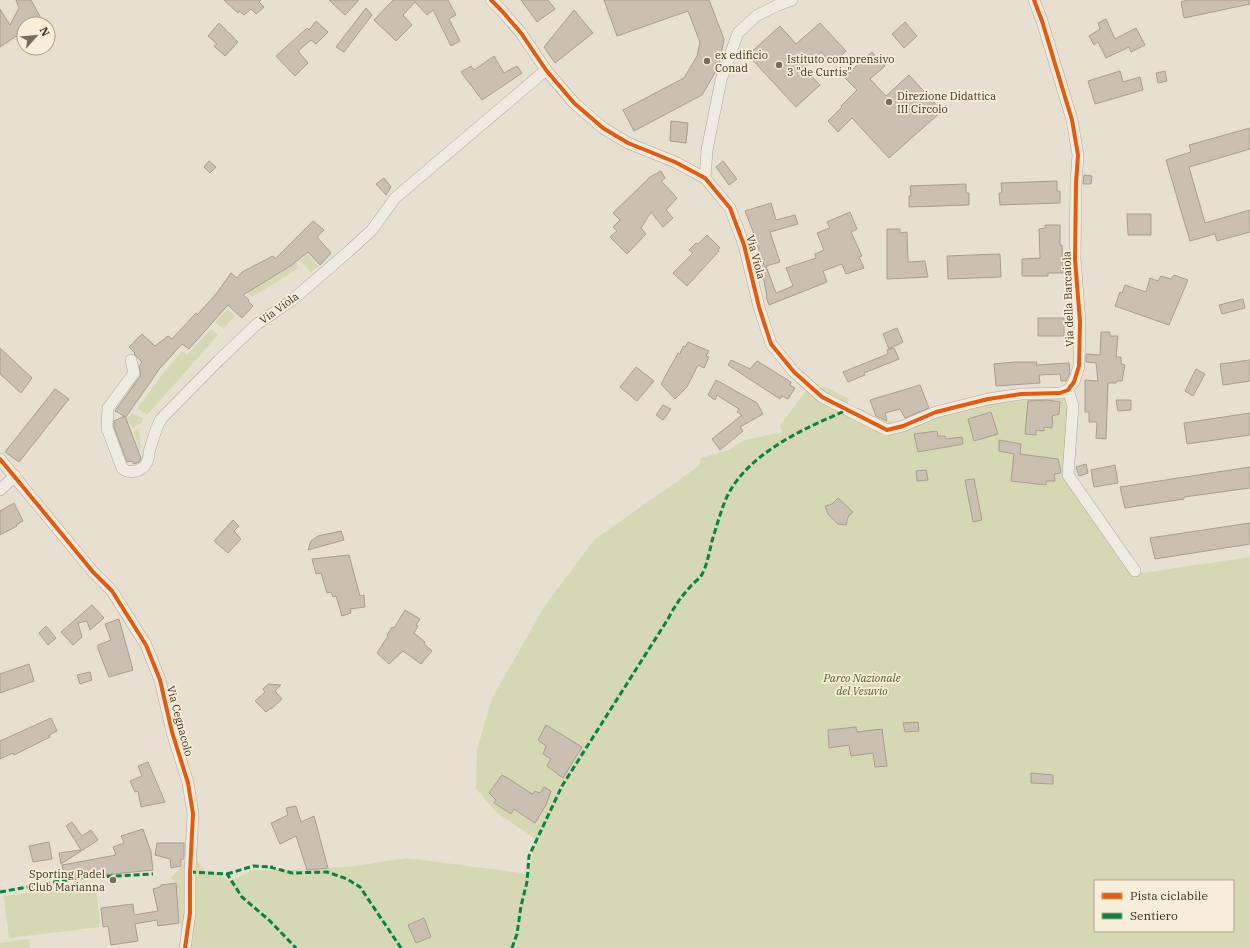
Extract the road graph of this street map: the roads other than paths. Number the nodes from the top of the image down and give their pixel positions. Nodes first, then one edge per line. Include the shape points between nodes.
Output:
1 (491, 0) edge
2 (792, 0) edge
3 (1034, 0) edge
4 (546, 70) junction
5 (705, 178) junction
6 (131, 360) dead end
7 (1068, 390) junction
8 (0, 459) edge
9 (15, 476) junction
10 (0, 490) edge
11 (1135, 570) dead end
12 (185, 948) edge

1 - 4 street, Via Viola via 521,33
2 - 5 street via 756,16 738,33 721,80 707,150
3 - 7 street, Via della Barcaiola via 1072,120 1078,155 1075,259 1080,322 1079,366 1074,382
4 - 5 street, Via Viola via 574,103 603,128 628,144 675,162
4 - 6 street, Via Viola via 395,198 372,230 349,251 291,301 256,324 161,419 146,464 131,472 122,468 106,428 108,408 134,373
5 - 7 street, Via Viola via 730,208 744,244 771,344 794,372 822,397 887,430 936,412 988,399 1021,394 1060,393
7 - 11 street via 1073,406 1068,475
8 - 9 street, Via Cegnacolo
9 - 10 street
9 - 12 street, Via Cegnacolo via 93,572 112,591 146,645 160,680 172,732 188,782 193,814 190,913

